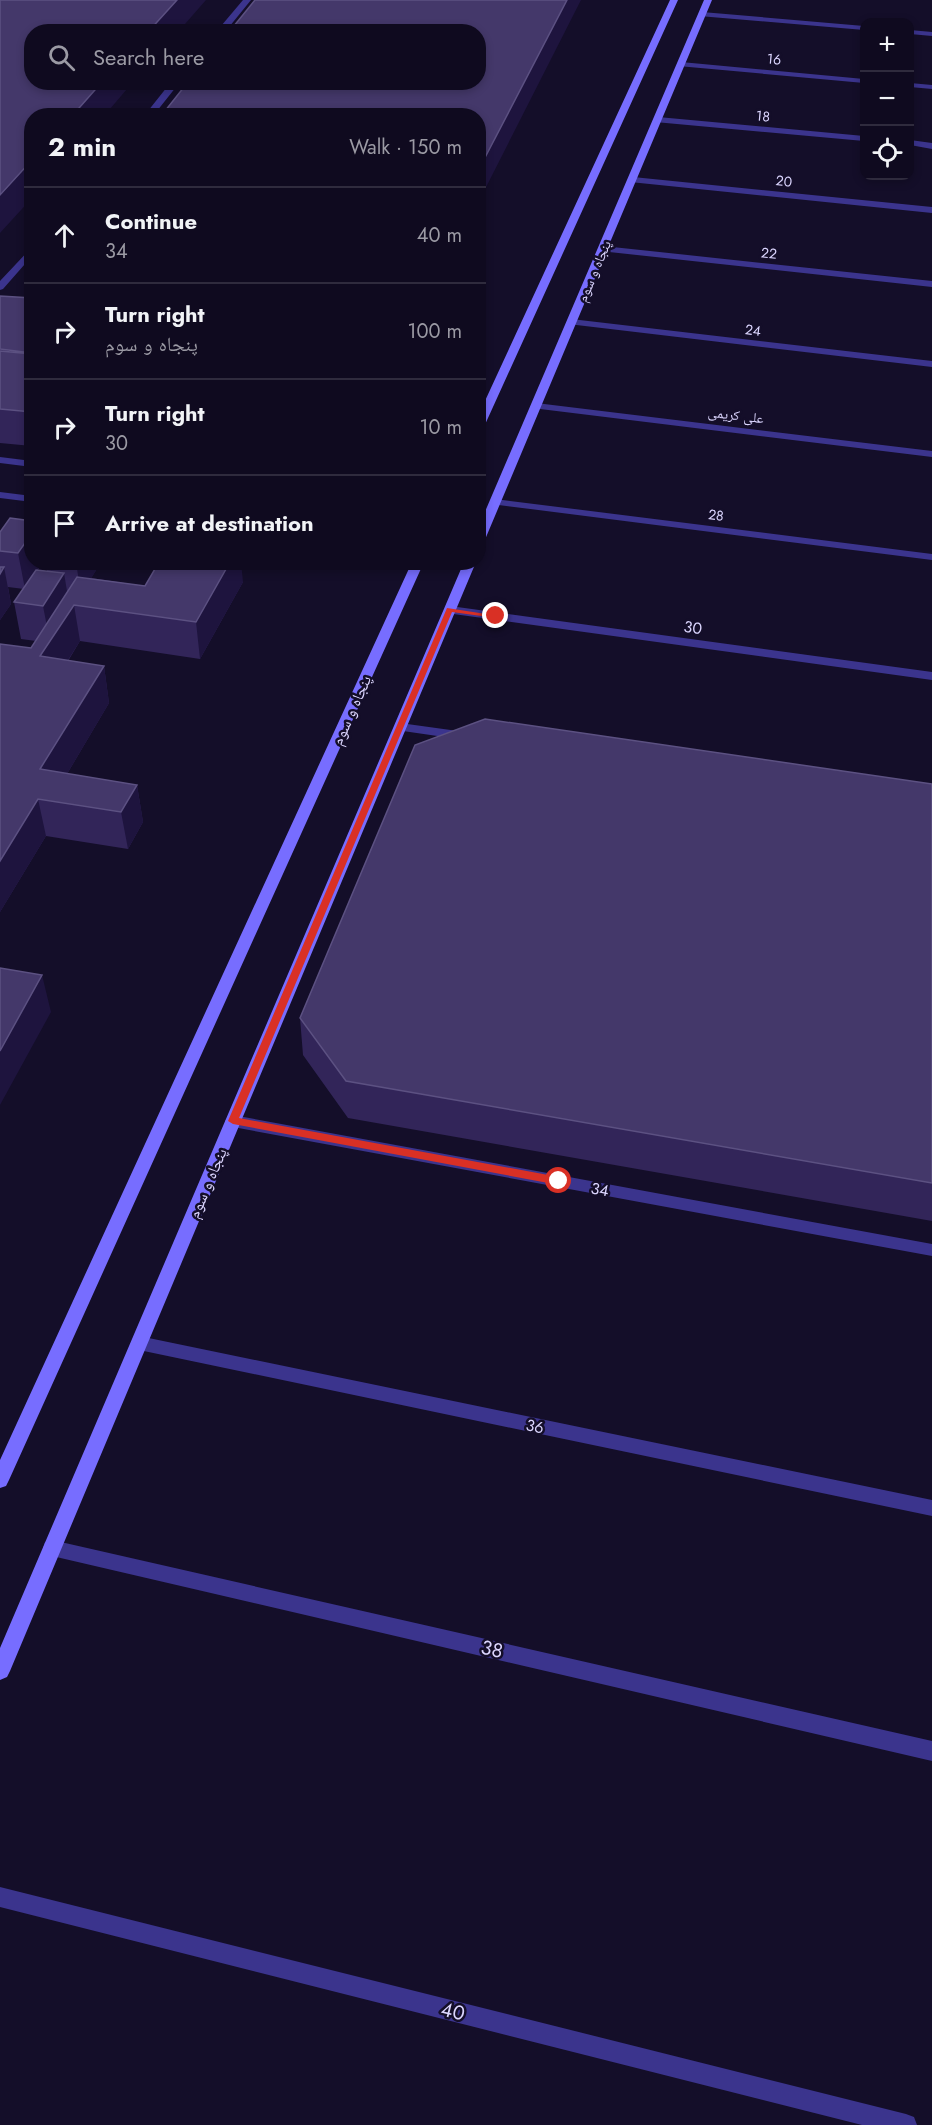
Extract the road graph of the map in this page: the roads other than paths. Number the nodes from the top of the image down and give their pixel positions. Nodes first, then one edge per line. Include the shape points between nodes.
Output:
1 (247, 0) edge
2 (674, 0) edge
3 (708, 0) edge
4 (702, 14) junction
5 (227, 24) edge
6 (860, 28) edge
7 (914, 32) edge
8 (932, 34) edge
9 (681, 64) junction
10 (860, 81) edge
11 (914, 85) edge
12 (932, 87) edge
13 (169, 90) edge
14 (155, 108) edge
15 (658, 120) junction
16 (860, 139) edge
17 (914, 144) edge
18 (932, 146) edge
19 (633, 180) junction
20 (932, 210) edge
21 (603, 249) junction
22 (24, 259) edge
23 (932, 284) edge
24 (0, 287) edge
25 (571, 322) junction
26 (932, 364) edge
27 (536, 406) junction
28 (486, 411) edge
29 (932, 454) edge
30 (0, 460) edge
31 (24, 463) edge
32 (2, 498) edge
33 (24, 499) edge
34 (495, 502) junction
35 (486, 523) edge
36 (932, 557) edge
37 (414, 570) edge
38 (467, 570) edge
39 (450, 610) junction
40 (932, 676) edge
41 (400, 727) junction
42 (483, 739) edge
43 (233, 1121) junction
44 (932, 1250) edge
45 (138, 1343) junction
46 (0, 1480) edge
47 (932, 1508) edge
48 (52, 1548) junction
49 (0, 1671) edge
50 (932, 1751) edge
51 (0, 1896) edge
52 (906, 2125) edge

1 - 5 street
2 - 28 street
3 - 4 street, پنجاه و سوم
4 - 6 street
4 - 9 street, پنجاه و سوم
7 - 8 street
9 - 10 street, 16
9 - 15 street, پنجاه و سوم
11 - 12 street
13 - 14 street
15 - 16 street, 18
15 - 19 street, پنجاه و سوم
17 - 18 street
19 - 20 street, 20
19 - 21 street, پنجاه و سوم
21 - 23 street, 22
21 - 25 street, پنجاه و سوم
22 - 24 street
25 - 26 street, 24
25 - 27 street, پنجاه و سوم
27 - 29 street, علی کریمی
27 - 34 street, پنجاه و سوم
30 - 31 street
32 - 33 street
34 - 35 street, پنجاه و سوم
34 - 36 street, 28
37 - 46 street, پنجاه و سوم
38 - 39 street, پنجاه و سوم
39 - 40 street, 30
39 - 41 street, پنجاه و سوم
41 - 42 street
41 - 43 street, پنجاه و سوم
43 - 44 street, 34
43 - 45 street, پنجاه و سوم
45 - 47 street, 36
45 - 48 street, پنجاه و سوم
48 - 49 street, پنجاه و سوم
48 - 50 street, 38
51 - 52 street, 40

